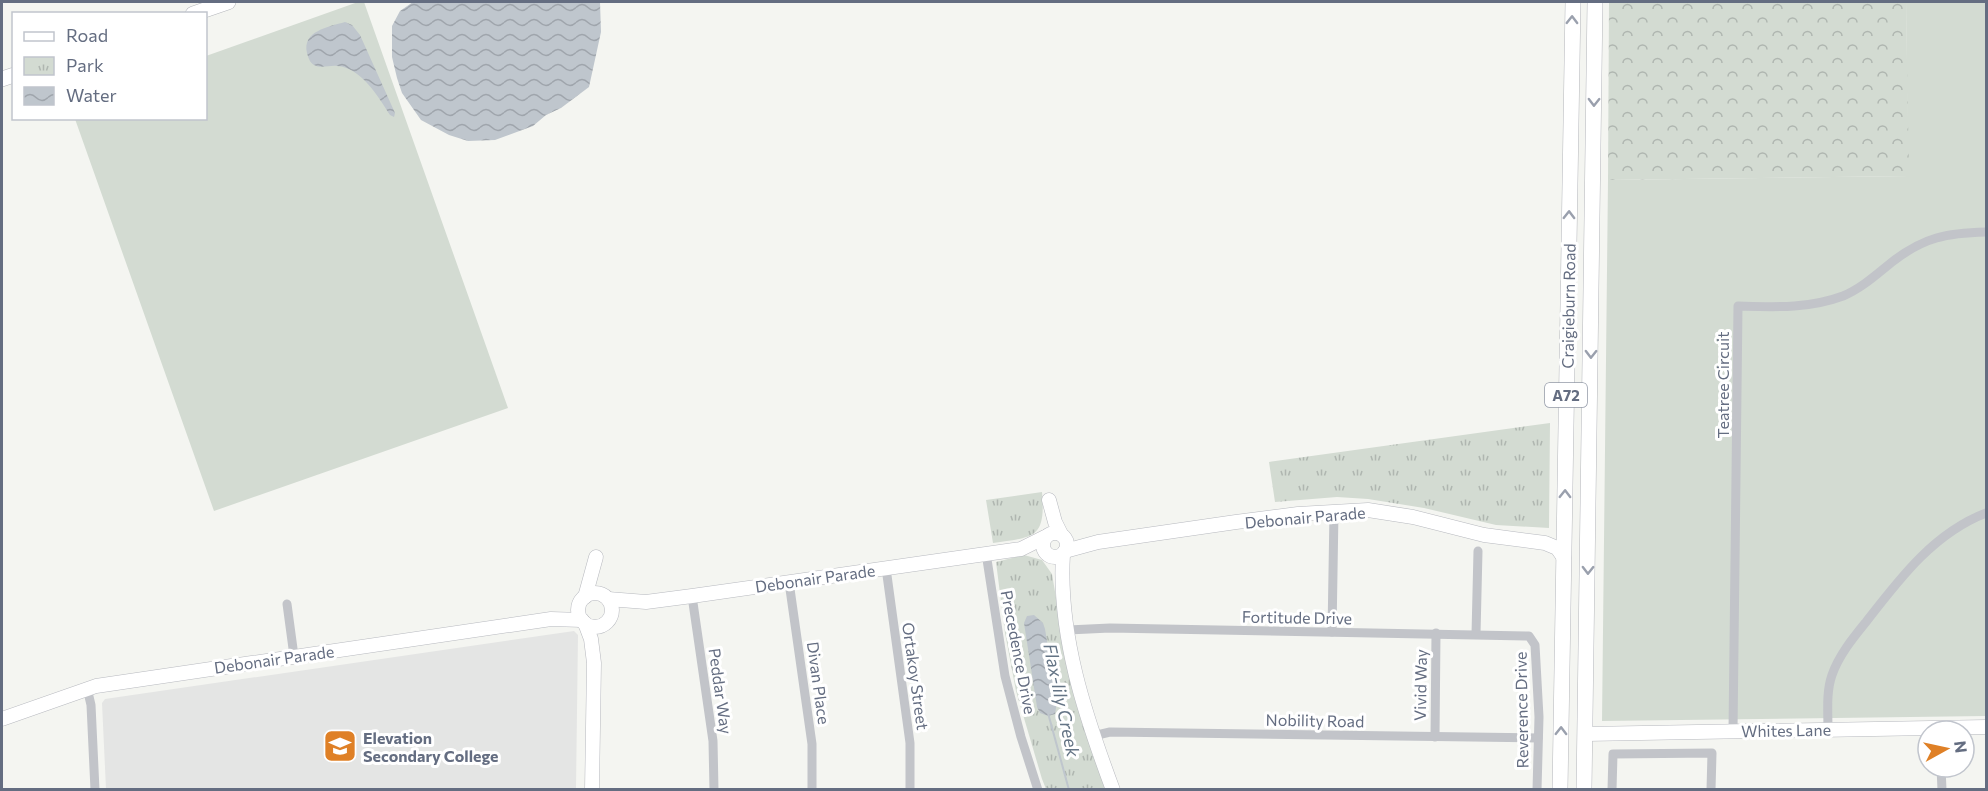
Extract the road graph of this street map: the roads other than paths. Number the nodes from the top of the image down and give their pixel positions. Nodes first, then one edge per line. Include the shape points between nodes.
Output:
1 (228, 2) edge
2 (1573, 2) edge
3 (1595, 2) edge
4 (199, 12) edge
5 (1986, 232) edge
6 (1049, 496) dead end
7 (1334, 512) junction
8 (1986, 513) edge
9 (1564, 528) junction
10 (1545, 543) junction
11 (1055, 545) junction
12 (1478, 551) dead end
13 (986, 553) junction
14 (1564, 558) junction
15 (886, 568) junction
16 (789, 582) junction
17 (692, 596) junction
18 (606, 597) junction
19 (646, 602) junction
20 (287, 604) dead end
21 (583, 611) junction
22 (608, 621) junction
23 (1068, 630) junction
24 (1332, 632) junction
25 (1436, 633) junction
26 (1476, 634) junction
27 (1526, 635) joint
28 (294, 656) junction
29 (594, 663) junction
30 (87, 688) junction
31 (2, 719) edge
32 (1916, 729) edge
33 (1828, 730) junction
34 (1733, 731) junction
35 (1586, 734) junction
36 (1093, 736) junction
37 (1435, 737) junction
38 (1538, 738) junction
39 (94, 789) edge
40 (592, 789) edge
41 (714, 789) edge
42 (812, 789) edge
43 (910, 789) edge
44 (1038, 789) edge
45 (1113, 789) edge
46 (1538, 789) edge
47 (1560, 789) edge
48 (1584, 789) edge
49 (1612, 789) edge
50 (1711, 789) edge

1 - 4 main road
9 -> 2 main road, Craigieburn Road / A72
3 -> 35 main road, Craigieburn Road / A72
5 - 34 street, Teatree Circuit via 1944,234 1923,241 1844,295 1798,307 1738,306
6 - 11 street
7 - 10 street, Debonair Parade via 1395,513 1484,535
7 - 11 street, Debonair Parade
7 - 24 street
8 - 33 street via 1945,535 1917,560 1845,649 1831,677
9 - 10 street
9 - 14 main road, Craigieburn Road / A72
10 - 14 street via 1557,548
11 - 13 street, Debonair Parade
11 - 23 street
12 - 26 street
13 - 15 street, Debonair Parade
13 - 44 street, Precedence Drive via 1005,676
47 -> 14 main road, Craigieburn Road / A72
15 - 16 street, Debonair Parade
15 - 43 street, Ortakoy Street via 910,743
16 - 17 street, Debonair Parade
16 - 42 street, Divan Place via 812,744
17 - 19 street, Debonair Parade
17 - 41 street, Peddar Way via 713,741
18 - 19 street, Debonair Parade
18 - 21 street via 594,593
18 - 21 street via 596,572 596,557
18 - 22 street via 612,608
19 - 22 street, Debonair Parade
20 - 28 street
21 - 22 street via 594,627
21 - 28 street, Debonair Parade
21 - 29 street
22 - 29 street via 598,639
23 - 24 street, Fortitude Drive
23 - 36 street
24 - 25 street, Fortitude Drive
25 - 26 street, Fortitude Drive
25 - 37 street, Vivid Way
26 - 27 street, Fortitude Drive
27 - 38 street, Reverence Drive via 1533,638 1535,645
28 - 30 street, Debonair Parade
29 - 40 street
30 - 31 street, Debonair Parade
30 - 39 street
32 - 33 street, Whites Lane
33 - 34 street, Whites Lane
34 - 35 street, Whites Lane
35 - 48 main road, Craigieburn Road / A72
36 - 37 street, Nobility Road via 1110,732
36 - 45 street
37 - 38 street, Nobility Road
38 - 46 street, Reverence Drive
49 - 50 street via 1612,754 1712,753

